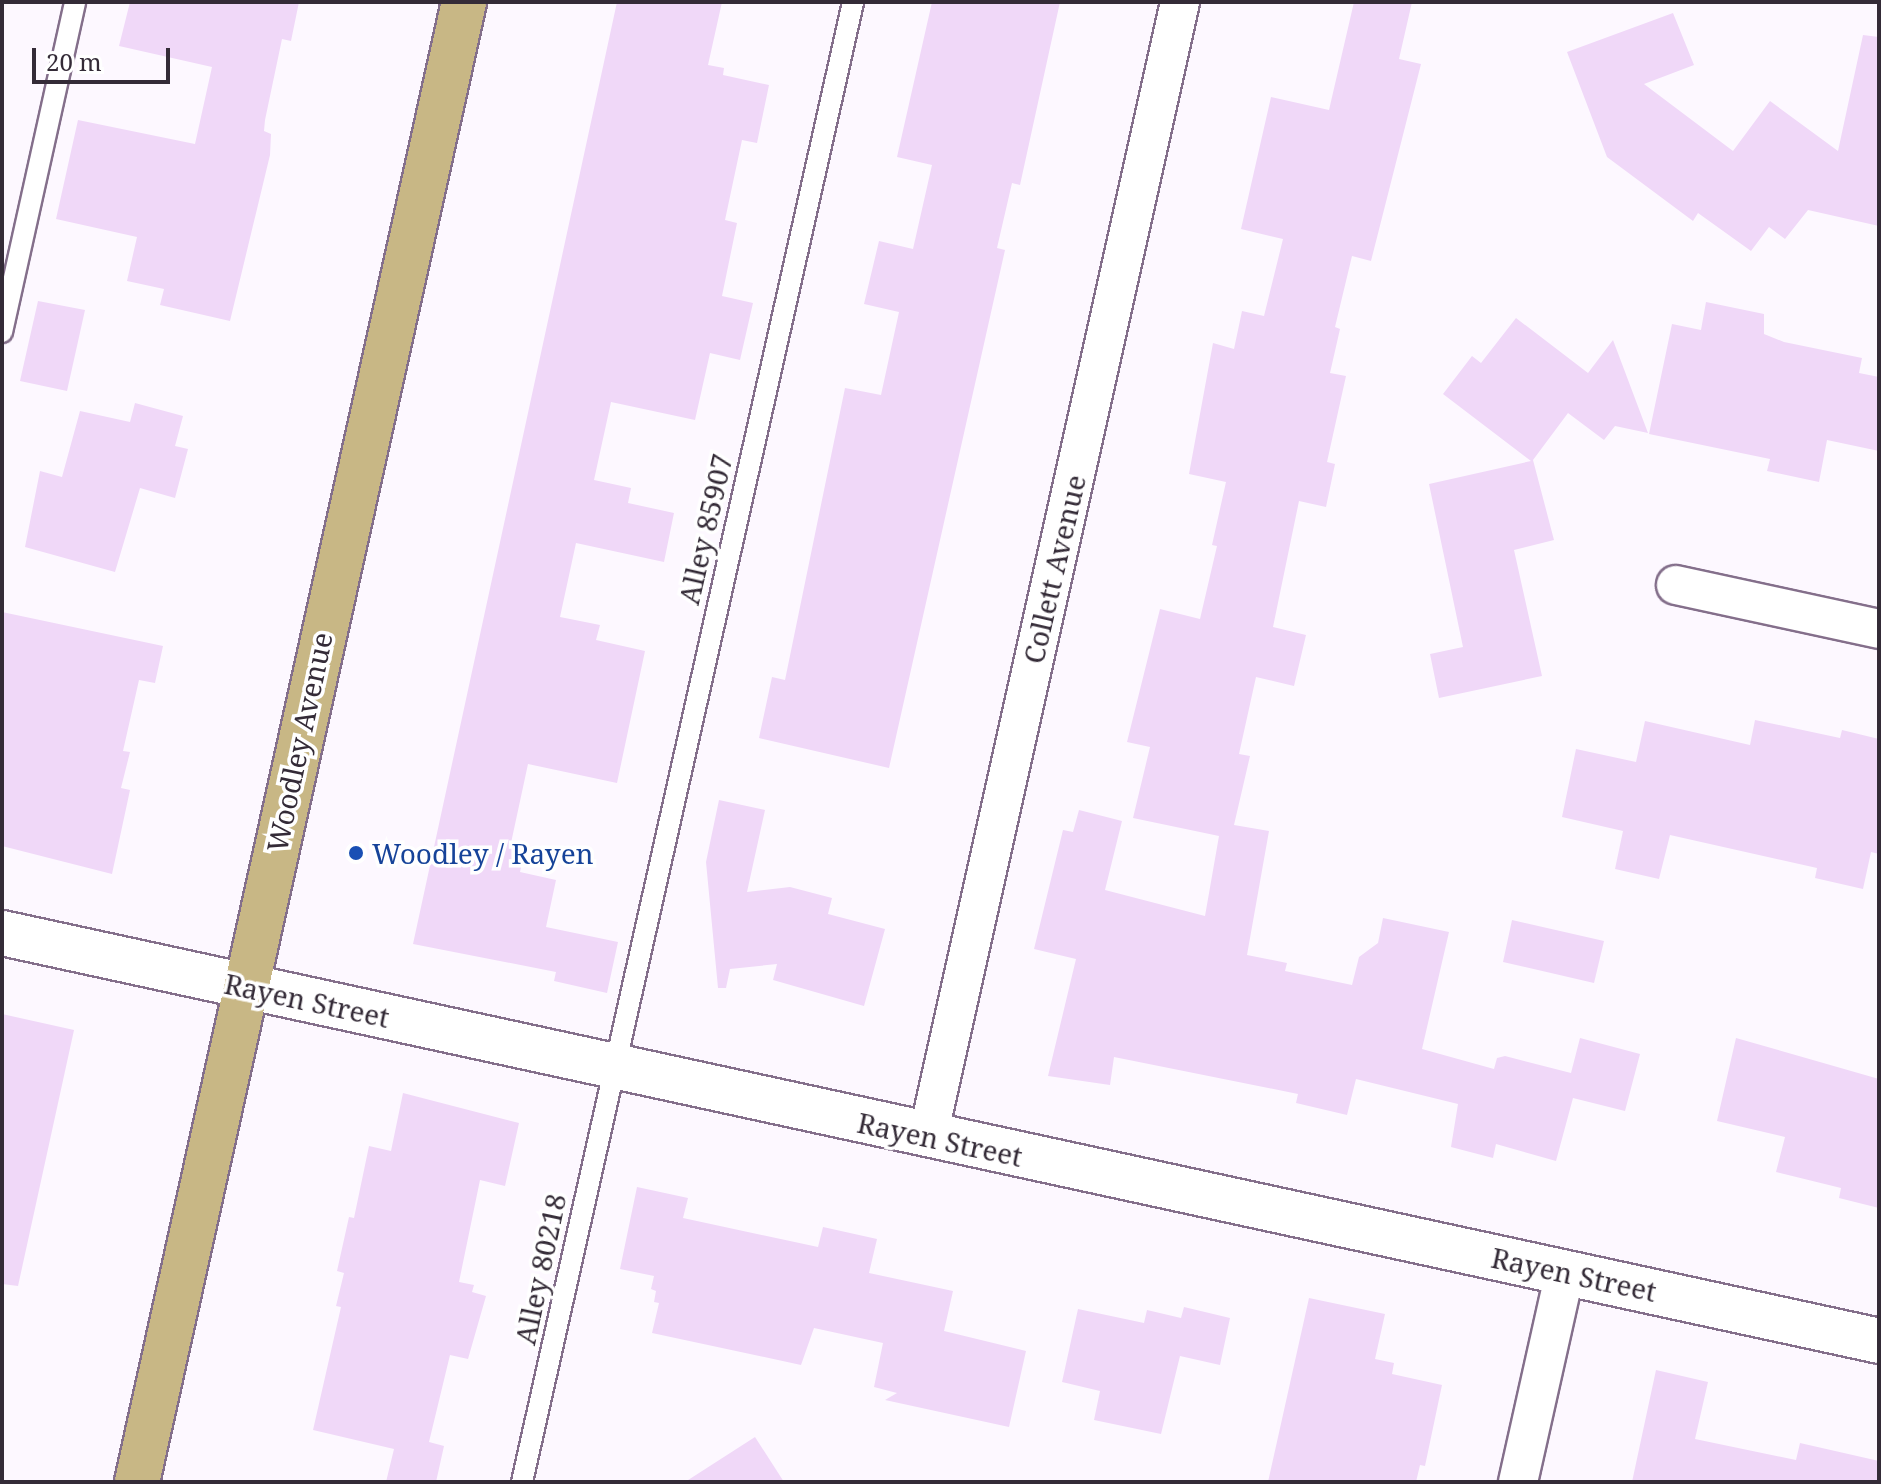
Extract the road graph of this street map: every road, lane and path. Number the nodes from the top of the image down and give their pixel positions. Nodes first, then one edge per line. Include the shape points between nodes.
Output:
1 (75, 2) edge
2 (464, 2) edge
3 (853, 2) edge
4 (1180, 2) edge
5 (2, 332) edge
6 (1676, 585) dead end
7 (1879, 629) edge
8 (2, 933) edge
9 (244, 986) junction
10 (612, 1069) junction
11 (928, 1136) junction
12 (1565, 1272) junction
13 (1879, 1341) edge
14 (137, 1482) edge
15 (522, 1482) edge
16 (1518, 1482) edge

1 - 5 lane
2 - 9 main road, Woodley Avenue
3 - 10 lane, Alley 85907
4 - 11 street, Collett Avenue
6 - 7 street
8 - 9 street, Rayen Street
9 - 10 street, Rayen Street
9 - 14 main road, Woodley Avenue
10 - 11 street, Rayen Street
10 - 15 lane, Alley 80218
11 - 12 street, Rayen Street
12 - 13 street, Rayen Street
12 - 16 street

